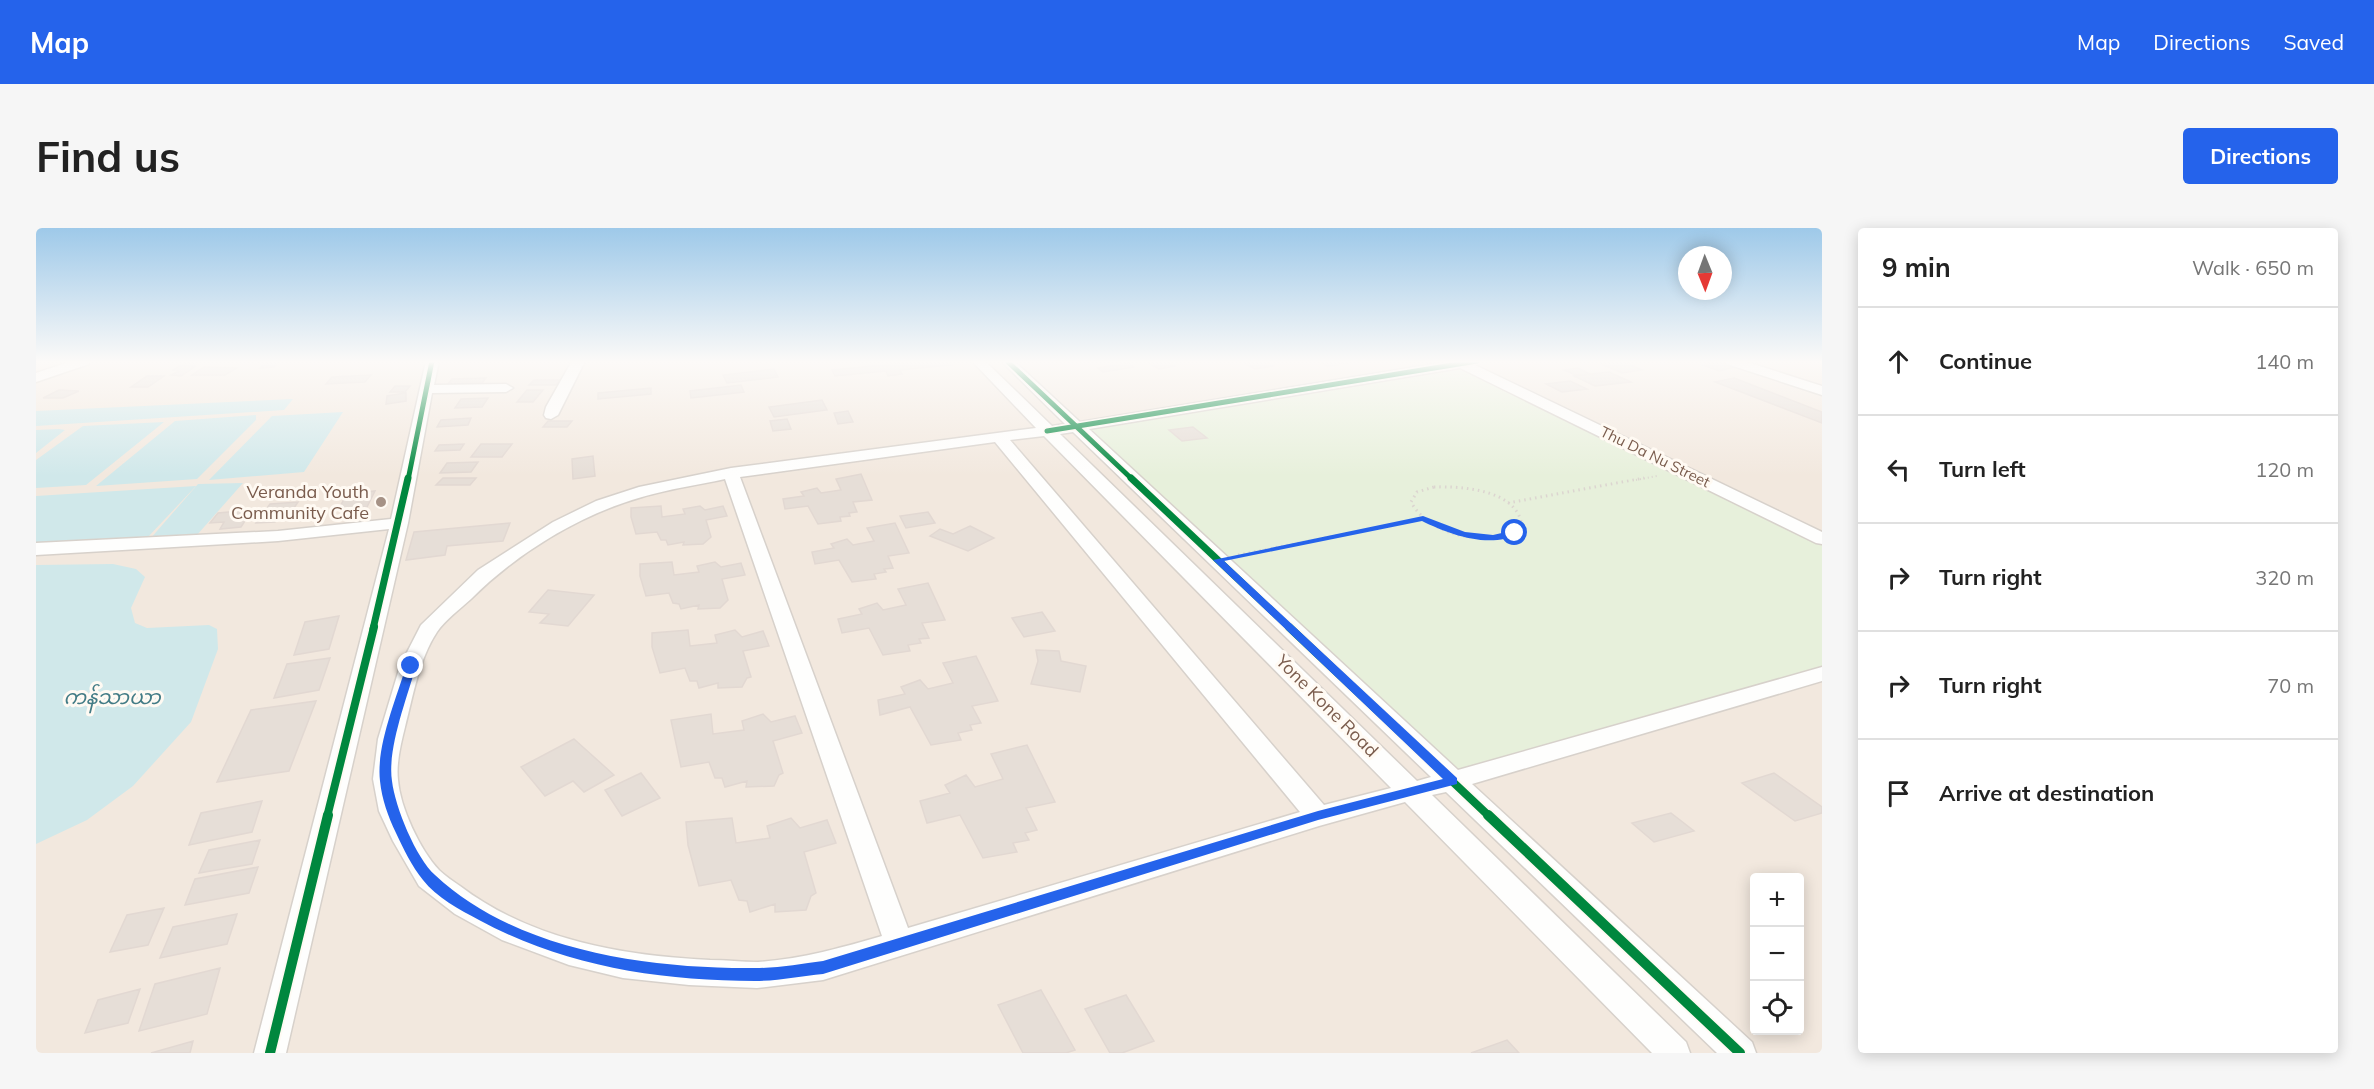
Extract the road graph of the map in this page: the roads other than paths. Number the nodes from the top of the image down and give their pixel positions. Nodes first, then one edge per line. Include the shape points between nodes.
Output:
1 (424, 400) edge
2 (555, 400) edge
3 (1016, 400) edge
4 (1048, 400) edge
5 (1238, 400) edge
6 (1535, 400) edge
7 (551, 415) dead end
8 (1077, 427) junction
9 (1047, 431) junction
10 (998, 436) junction
11 (731, 473) junction
12 (399, 523) junction
13 (1822, 539) edge
14 (36, 549) edge
15 (1822, 674) edge
16 (1452, 781) junction
17 (1412, 790) junction
18 (1318, 816) junction
19 (899, 943) junction
20 (270, 1053) edge
21 (1674, 1053) edge
22 (1740, 1053) edge

1 - 12 street
2 - 7 street
3 - 9 street, Yone Kone Road
4 - 8 street
5 - 8 street
6 - 13 street, Thu Da Nu Street
8 - 9 street
8 - 16 street
9 - 10 street
9 - 17 street, Yone Kone Road
10 - 11 street
10 - 18 street
11 - 19 street
11 - 19 street via 639,492 602,505 520,549 454,603 428,630 400,698 385,779 392,811 429,878 465,906 512,932 569,952 623,965 757,975 823,968
12 - 14 street via 278,536
12 - 20 street
15 - 16 street
16 - 17 street
16 - 22 street
17 - 18 street
17 - 21 street, Yone Kone Road
18 - 19 street

